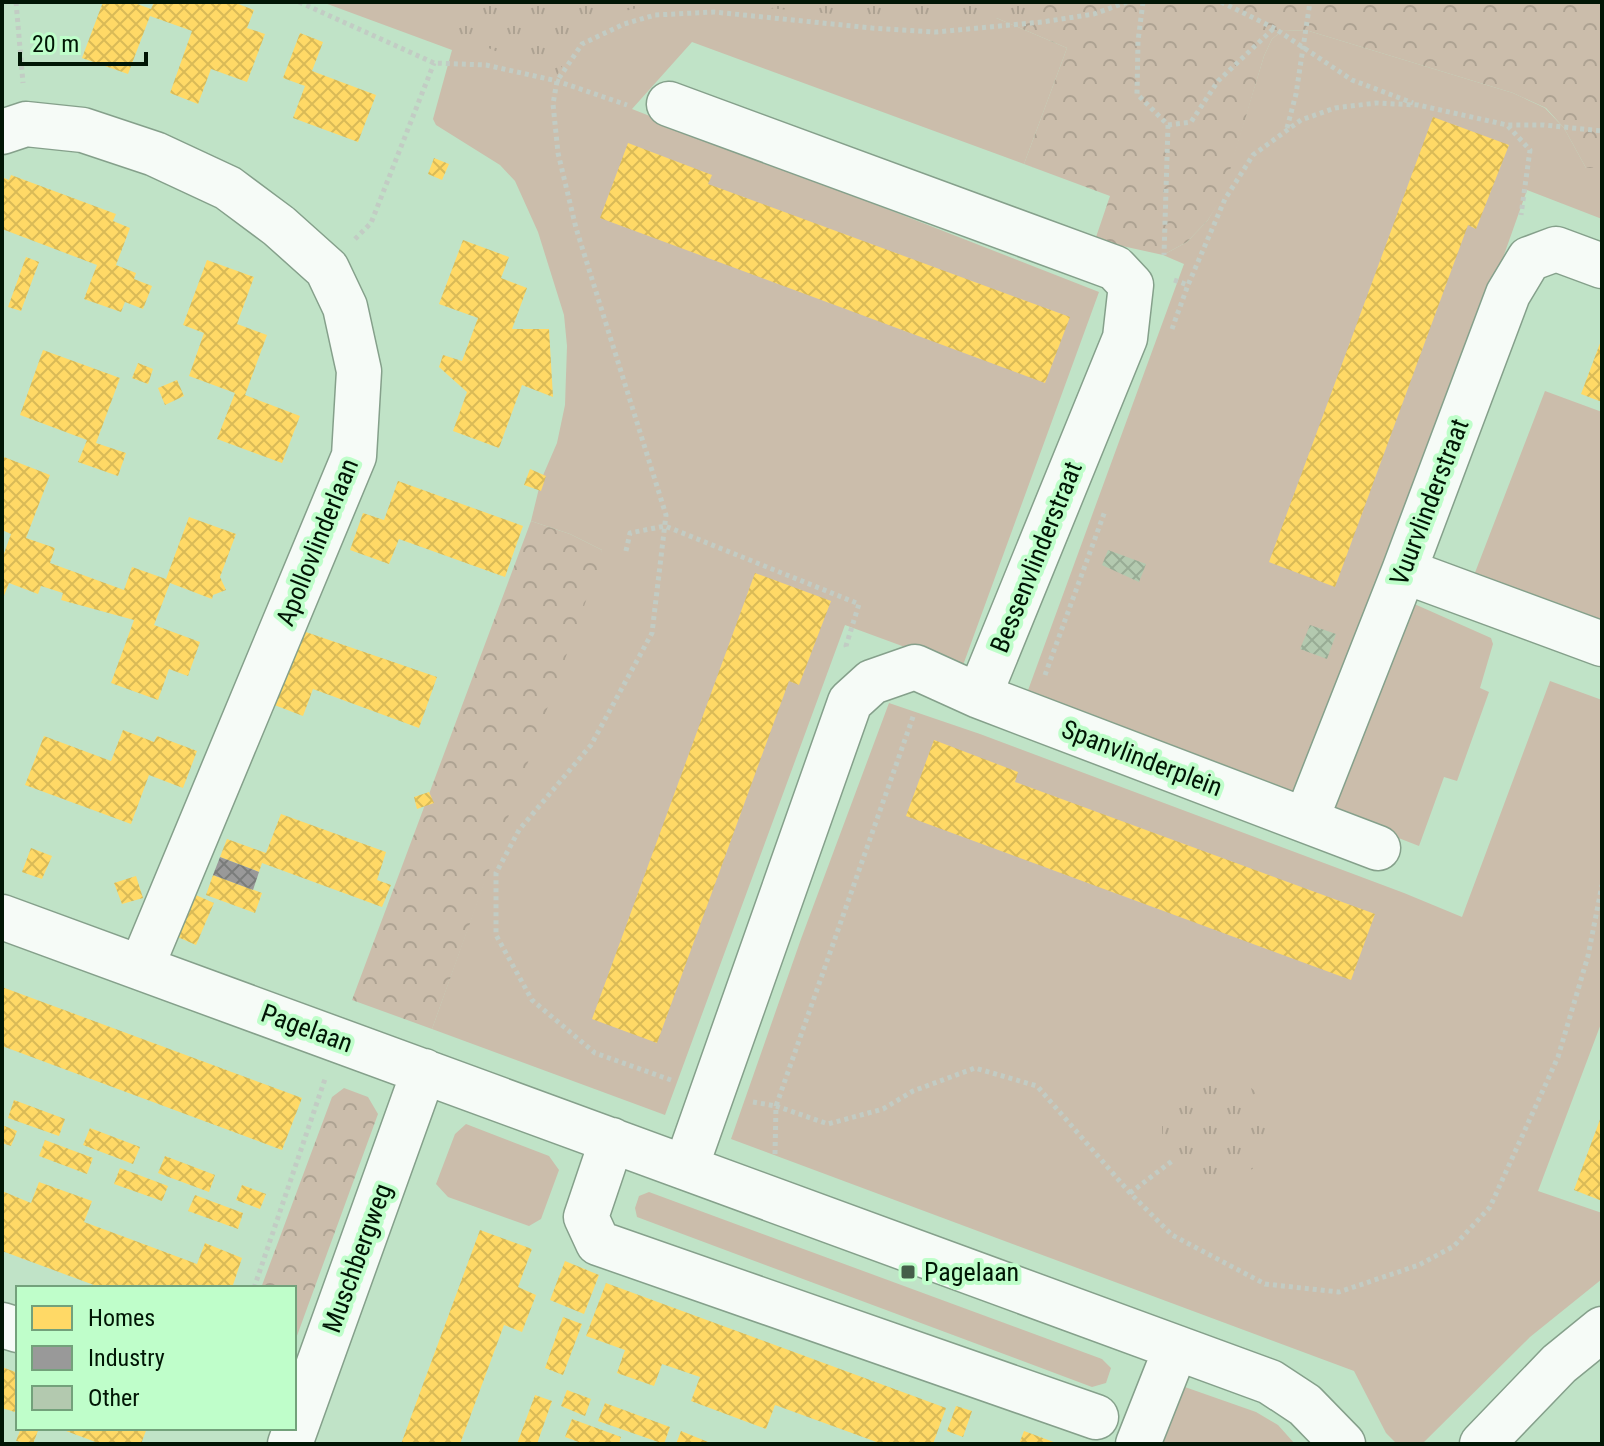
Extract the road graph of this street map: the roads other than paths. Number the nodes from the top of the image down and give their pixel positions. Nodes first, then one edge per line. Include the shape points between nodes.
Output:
1 (669, 104) road end
2 (14, 128) edge
3 (1602, 266) edge
4 (1404, 571) junction
5 (1602, 644) edge
6 (979, 696) junction
7 (1306, 820) junction
8 (1378, 848) dead end
9 (2, 917) edge
10 (141, 968) junction
11 (424, 1071) junction
12 (612, 1140) junction
13 (686, 1167) junction
14 (1602, 1329) edge
15 (1176, 1348) junction
16 (1096, 1417) dead end
17 (296, 1423) edge
18 (1138, 1444) edge
19 (1343, 1444) edge
20 (1482, 1444) edge

1 - 6 street, Bessenvlinderstraat via 1115,268 1131,285 1125,338
2 - 10 street, Apollovlinderlaan via 83,130 155,154 228,188 327,269 345,307 359,371 354,456
3 - 4 street, Vuurvlinderstraat via 1556,249 1529,259 1508,294
4 - 5 street
4 - 7 street, Vuurvlinderstraat
6 - 7 street, Spanvlinderplein
6 - 13 street via 915,667 872,682 850,702
7 - 8 street, Spanvlinderplein
9 - 10 street, Pagelaan
10 - 11 street, Pagelaan
11 - 12 street, Pagelaan
11 - 17 street, Muschbergweg
12 - 13 street, Pagelaan
12 - 16 street via 586,1217 598,1243
13 - 15 street, Pagelaan
14 - 20 street via 1559,1364
15 - 18 street
15 - 19 street, Pagelaan via 1270,1382 1305,1405

